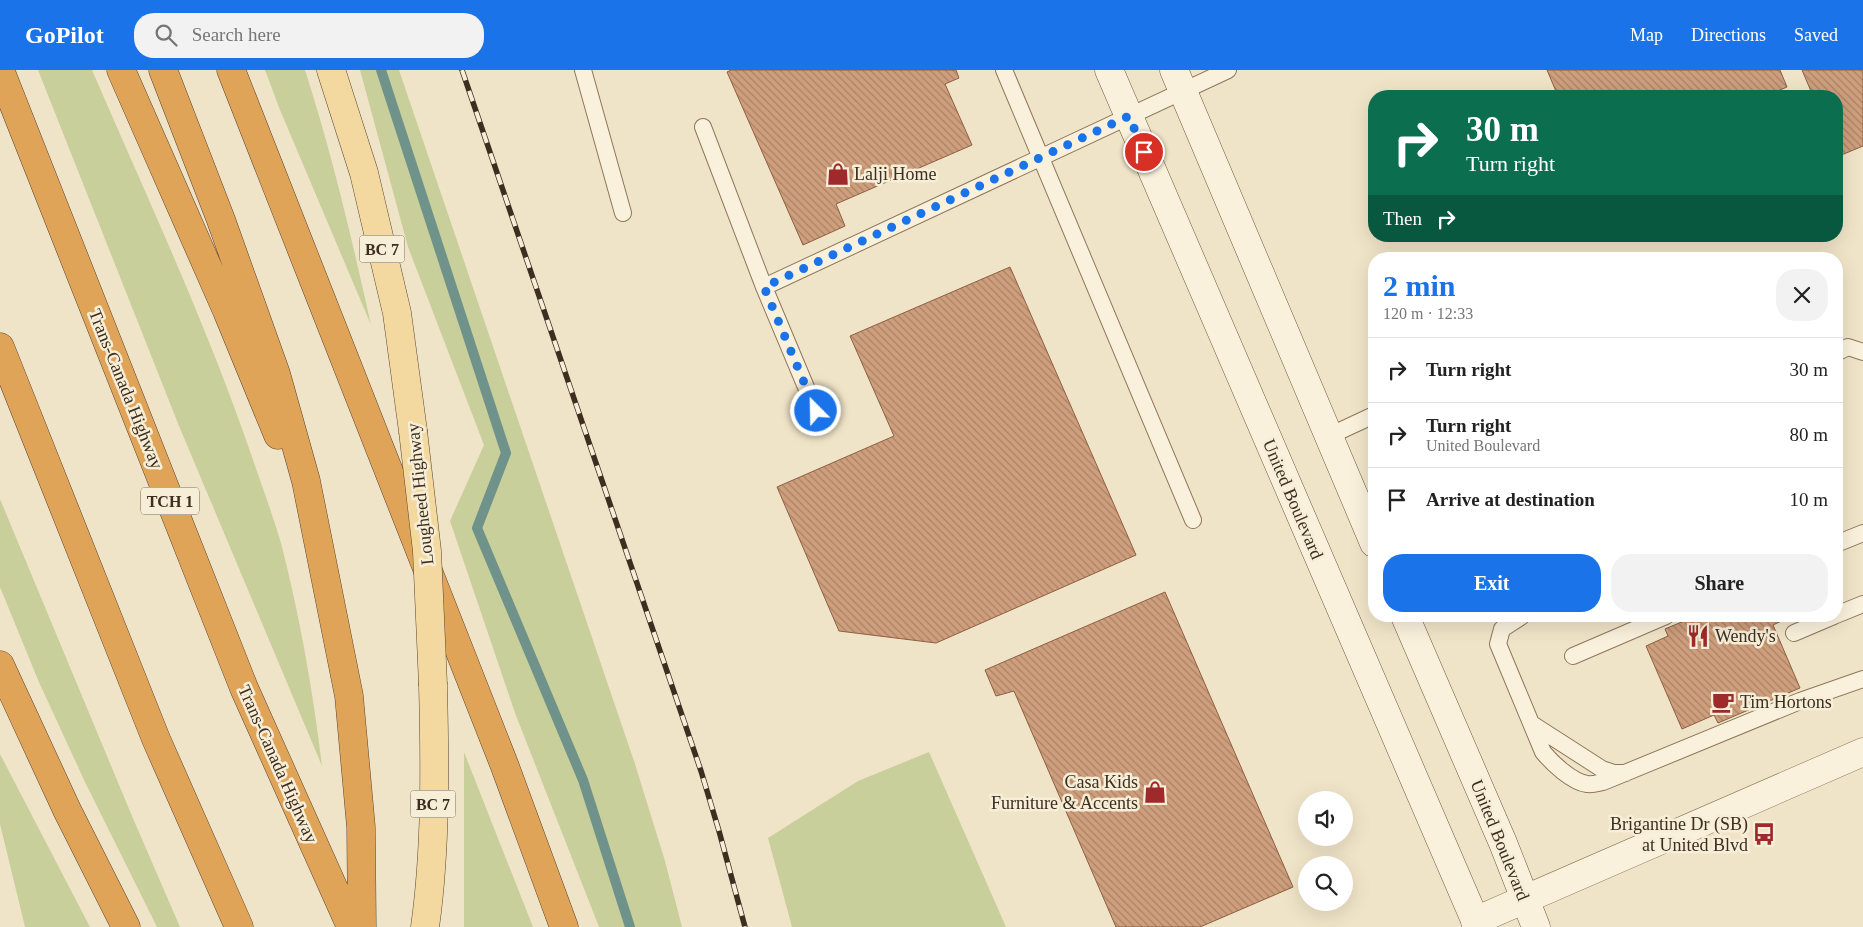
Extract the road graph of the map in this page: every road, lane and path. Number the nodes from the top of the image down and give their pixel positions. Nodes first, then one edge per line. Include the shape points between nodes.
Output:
1 (0, 70) edge
2 (121, 70) edge
3 (163, 70) edge
4 (231, 70) edge
5 (331, 70) edge
6 (583, 70) edge
7 (1004, 70) edge
8 (1109, 70) edge
9 (1228, 70) edge
10 (1179, 80) edge
11 (1129, 116) junction
12 (703, 128) dead end
13 (1042, 157) junction
14 (622, 213) dead end
15 (764, 287) junction
16 (0, 347) edge
17 (1843, 350) edge
18 (1863, 352) edge
19 (816, 411) dead end
20 (1368, 418) edge
21 (1329, 436) junction
22 (1193, 520) dead end
23 (1368, 529) edge
24 (1863, 533) edge
25 (1843, 541) edge
26 (328, 586) junction
27 (1863, 604) edge
28 (1843, 613) edge
29 (1408, 622) edge
30 (1513, 622) edge
31 (1652, 622) edge
32 (1820, 622) edge
33 (1794, 632) dead end
34 (1573, 656) dead end
35 (0, 665) edge
36 (1863, 679) edge
37 (1532, 724) junction
38 (1863, 752) edge
39 (1626, 773) junction
40 (1524, 900) junction
41 (426, 925) edge
42 (1471, 925) edge
43 (126, 927) edge
44 (239, 927) edge
45 (351, 927) edge
46 (362, 927) edge
47 (564, 927) edge
48 (1536, 927) edge

1 - 45 highway, Trans-Canada Highway / TCH 1 via 244,688
2 - 26 highway via 287,458
3 - 26 highway via 222,220 276,374 306,481
4 - 47 highway via 504,764
5 - 41 main road, Lougheed Highway / BC 7, bridge via 364,173 397,313 427,552 434,743
6 - 14 lane
7 - 13 lane
8 - 11 main road, United Boulevard
9 - 10 lane
10 - 11 lane
10 - 21 main road
11 - 13 lane
11 - 42 main road, United Boulevard
12 - 15 lane
13 - 15 lane
13 - 22 lane
15 - 19 lane
16 - 44 highway via 156,739
17 - 18 lane via 1848,347
20 - 21 lane
21 - 23 main road
24 - 25 lane
26 - 46 highway via 350,696 361,827
27 - 28 lane
29 - 40 main road, United Boulevard via 1503,843
30 - 37 lane via 1502,629 1498,644
31 - 34 lane
32 - 33 lane
35 - 43 highway via 63,802
36 - 39 lane via 1800,701
37 - 39 lane via 1602,769
37 - 39 lane via 1550,761 1578,782 1596,784
38 - 40 main road
40 - 42 main road
40 - 48 main road, United Boulevard

